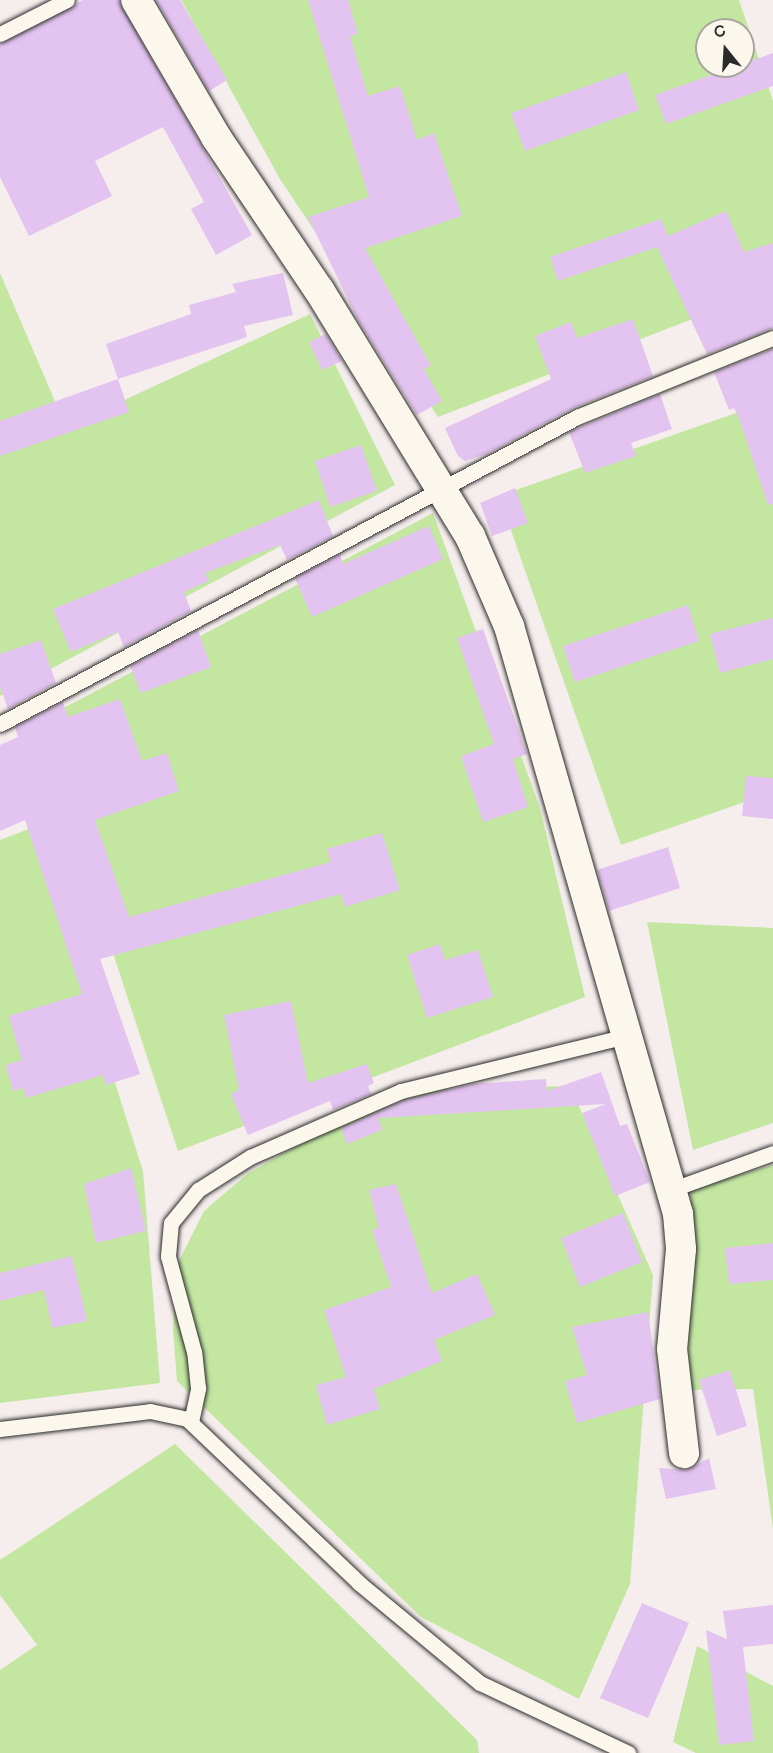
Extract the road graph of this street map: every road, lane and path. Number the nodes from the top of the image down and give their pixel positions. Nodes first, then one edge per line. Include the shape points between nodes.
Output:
1 (67, 0) edge
2 (136, 0) edge
3 (0, 34) edge
4 (773, 338) edge
5 (440, 486) junction
6 (0, 724) edge
7 (626, 1036) junction
8 (773, 1154) edge
9 (673, 1189) junction
10 (191, 1422) junction
11 (0, 1429) edge
12 (684, 1453) dead end
13 (628, 1753) edge

1 - 3 lane
2 - 5 street via 216,137
4 - 5 lane via 577,417
5 - 6 lane
5 - 7 street via 470,536 509,626
7 - 9 street
7 - 10 lane via 401,1091 250,1157 198,1190 171,1223 168,1256 194,1352 198,1388
8 - 9 lane
9 - 12 street via 681,1249 672,1349
10 - 11 lane via 150,1412
10 - 13 lane via 360,1583 480,1683

